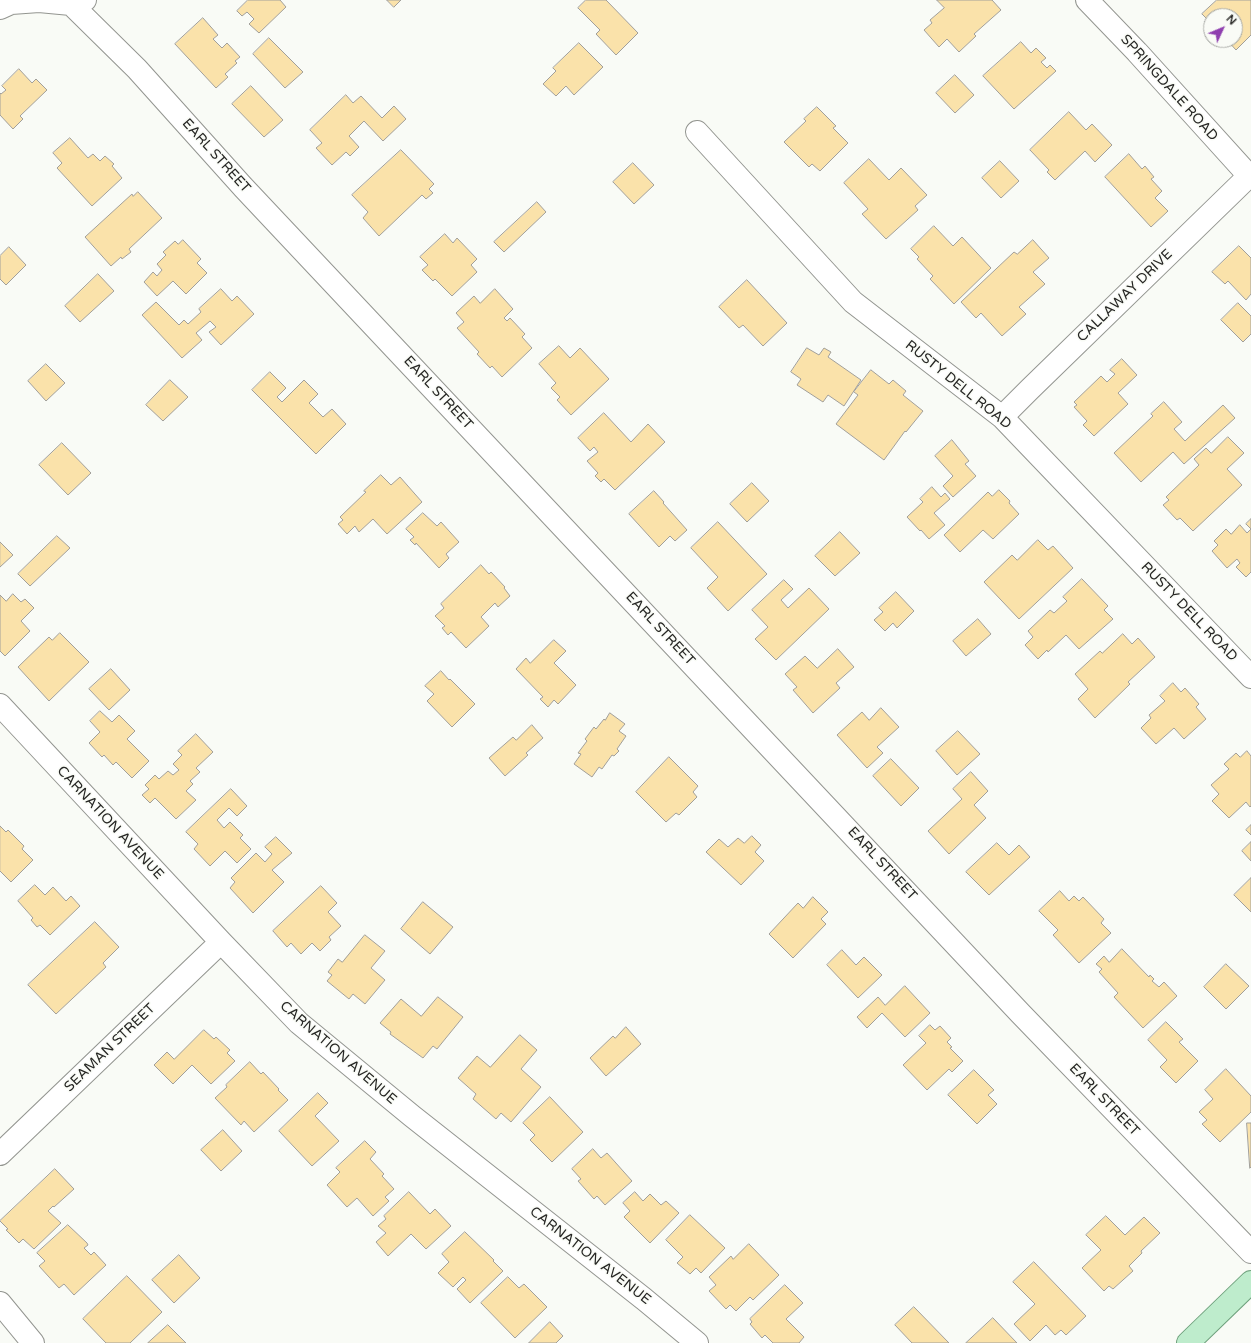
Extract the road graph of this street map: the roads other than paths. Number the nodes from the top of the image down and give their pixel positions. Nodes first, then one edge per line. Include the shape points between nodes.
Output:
1 (1087, 0) edge
2 (78, 2) edge
3 (0, 8) edge
4 (697, 132) dead end
5 (1250, 177) edge
6 (1002, 417) junction
7 (1251, 677) edge
8 (0, 705) edge
9 (221, 942) junction
10 (0, 1154) edge
11 (1251, 1252) edge
12 (1251, 1282) edge
13 (0, 1303) edge
14 (33, 1343) edge
15 (697, 1343) edge
16 (1188, 1343) edge

1 - 5 street, SPRINGDALE ROAD
2 - 3 street via 11,3
2 - 11 street, EARL STREET via 243,187 1020,1012
4 - 6 street, RUSTY DELL ROAD via 853,302
5 - 6 street, CALLAWAY DRIVE
6 - 7 street, RUSTY DELL ROAD
8 - 9 street, CARNATION AVENUE
9 - 10 street, SEAMAN STREET
9 - 15 street, CARNATION AVENUE via 299,1023
12 - 16 main road
13 - 14 street

